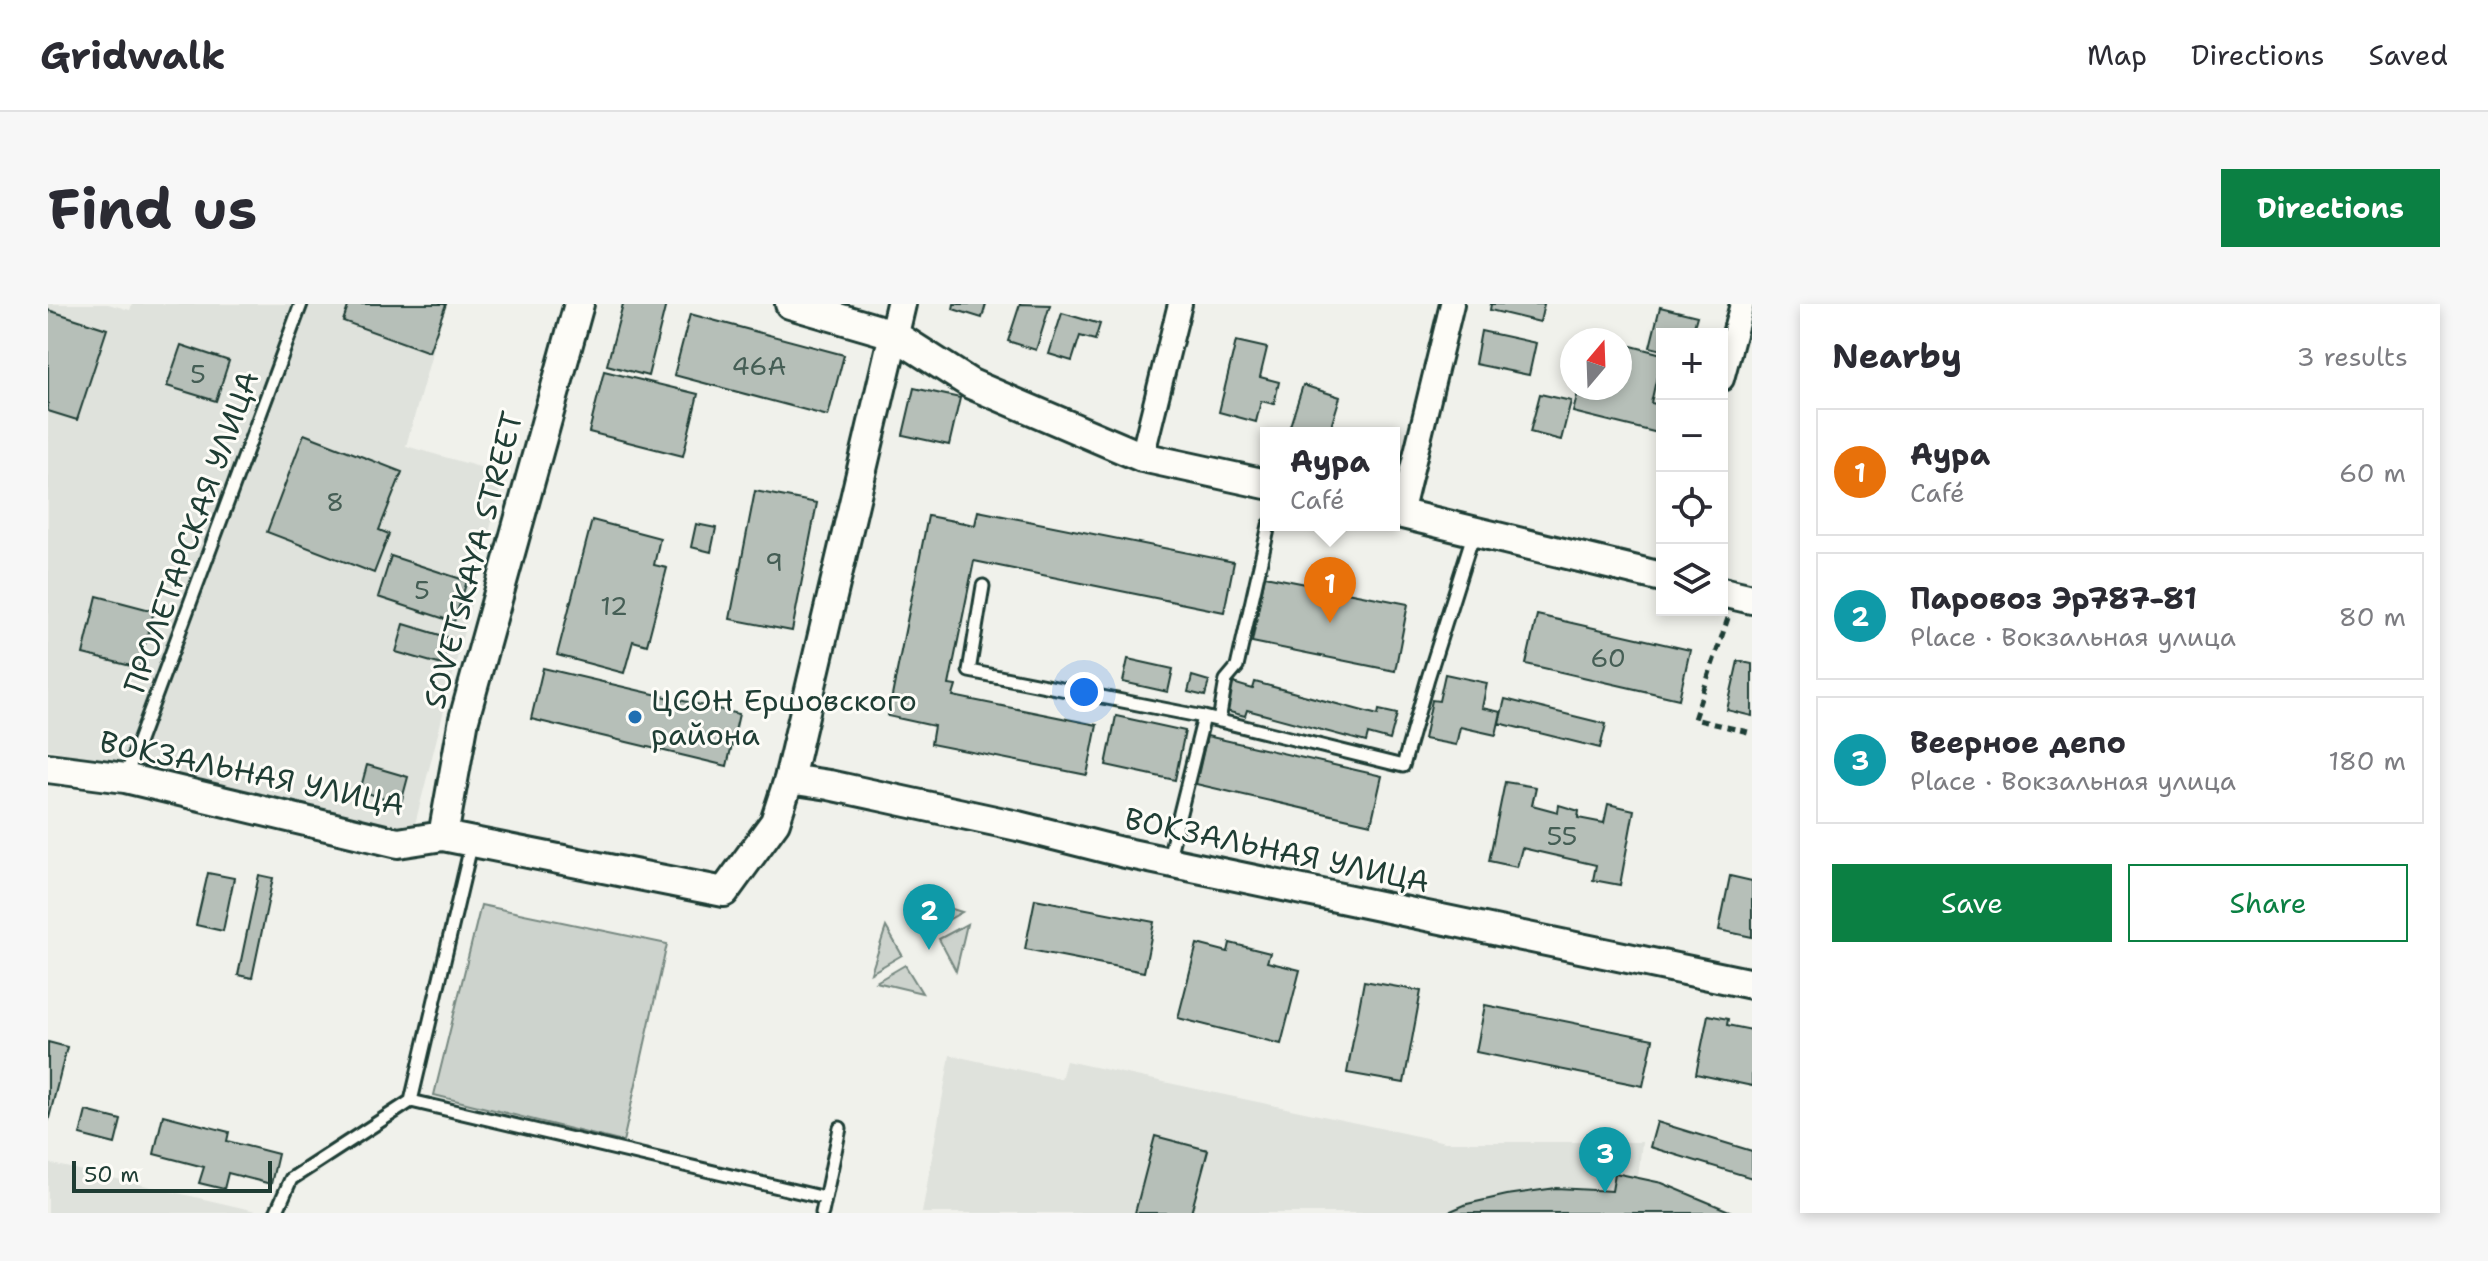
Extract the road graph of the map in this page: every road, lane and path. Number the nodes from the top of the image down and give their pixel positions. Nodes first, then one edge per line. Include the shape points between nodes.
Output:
1 (301, 304) edge
2 (579, 304) edge
3 (790, 304) edge
4 (901, 304) edge
5 (1180, 304) edge
6 (1452, 304) edge
7 (1742, 304) edge
8 (893, 334) junction
9 (1728, 356) edge
10 (1142, 457) junction
11 (1260, 483) edge
12 (1400, 505) edge
13 (1400, 513) edge
14 (1268, 531) edge
15 (1475, 531) junction
16 (1656, 576) edge
17 (983, 586) dead end
18 (1737, 595) edge
19 (1204, 717) junction
20 (1219, 721) junction
21 (1752, 733) edge
22 (48, 768) edge
23 (125, 778) junction
24 (789, 779) junction
25 (443, 836) junction
26 (472, 842) junction
27 (1168, 862) junction
28 (1752, 984) edge
29 (411, 1101) junction
30 (840, 1128) dead end
31 (825, 1198) junction
32 (276, 1213) edge
33 (822, 1213) edge

1 - 23 lane, ПРОЛЕТАРСКАЯ УЛИЦА
2 - 25 street, SOVETSKAYA STREET via 464,719
3 - 8 street
4 - 8 street
5 - 10 street
6 - 12 street
7 - 9 street
8 - 10 street via 971,384
8 - 24 street
10 - 11 street
13 - 15 street
14 - 20 lane via 1237,667 1226,680
15 - 16 street
15 - 20 lane via 1403,766
17 - 19 lane via 969,671
18 - 21 path via 1694,719
19 - 20 lane
19 - 27 lane
22 - 23 street, ВОКЗАЛЬНАЯ УЛИЦА
23 - 25 street, ВОКЗАЛЬНАЯ УЛИЦА via 398,843
24 - 26 street, ВОКЗАЛЬНАЯ УЛИЦА via 775,822 724,892
24 - 27 street, ВОКЗАЛЬНАЯ УЛИЦА
25 - 26 street, ВОКЗАЛЬНАЯ УЛИЦА
26 - 29 lane
27 - 28 street, ВОКЗАЛЬНАЯ УЛИЦА
29 - 31 lane
29 - 32 lane via 291,1179
30 - 31 lane
31 - 33 lane

